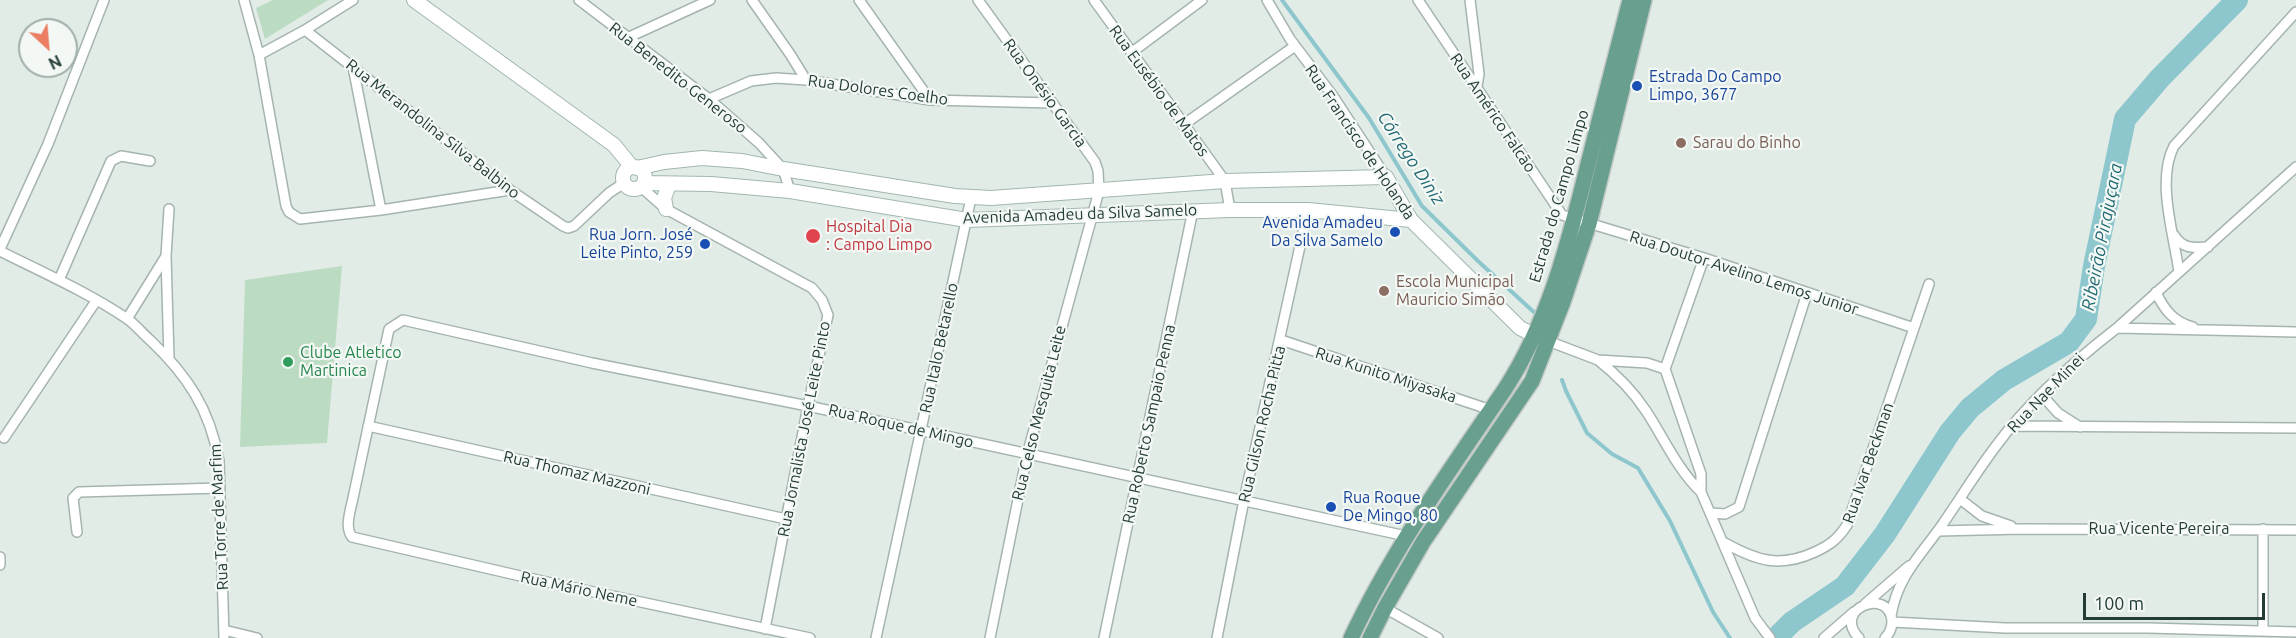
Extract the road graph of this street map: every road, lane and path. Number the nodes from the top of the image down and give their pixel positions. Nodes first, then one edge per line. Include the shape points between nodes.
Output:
1 (104, 0) edge
2 (244, 0) edge
3 (353, 0) edge
4 (414, 0) edge
5 (579, 0) edge
6 (710, 0) edge
7 (752, 0) edge
8 (859, 0) edge
9 (978, 0) edge
10 (1094, 0) edge
11 (1202, 0) edge
12 (1266, 0) edge
13 (1418, 0) edge
14 (1470, 0) edge
15 (1630, 0) edge
16 (1644, 0) edge
17 (2296, 12) edge
18 (305, 30) junction
19 (627, 38) junction
20 (1295, 46) junction
21 (1131, 52) junction
22 (259, 55) junction
23 (352, 67) junction
24 (806, 80) junction
25 (1477, 86) junction
26 (709, 99) junction
27 (930, 100) junction
28 (1052, 103) junction
29 (1183, 125) junction
30 (150, 161) dead end
31 (634, 167) junction
32 (2296, 167) edge
33 (783, 169) junction
34 (1386, 177) junction
35 (1225, 182) junction
36 (624, 183) junction
37 (642, 185) junction
38 (669, 185) junction
39 (510, 190) junction
40 (790, 191) junction
41 (1099, 191) junction
42 (971, 198) junction
43 (666, 208) junction
44 (169, 209) dead end
45 (381, 210) junction
46 (1193, 210) junction
47 (1230, 210) junction
48 (1308, 210) junction
49 (1090, 216) junction
50 (967, 220) junction
51 (1411, 220) junction
52 (1582, 221) junction
53 (2173, 234) junction
54 (2208, 247) junction
55 (0, 250) edge
56 (166, 256) junction
57 (1704, 258) junction
58 (2179, 272) junction
59 (59, 280) junction
60 (1929, 284) dead end
61 (1807, 292) junction
62 (2156, 292) junction
63 (96, 301) junction
64 (127, 319) junction
65 (1914, 328) junction
66 (2117, 328) junction
67 (2210, 330) junction
68 (2296, 332) edge
69 (1541, 339) junction
70 (1281, 340) junction
71 (169, 358) junction
72 (1598, 360) junction
73 (1665, 369) junction
74 (2041, 394) junction
75 (808, 406) junction
76 (1491, 410) junction
77 (368, 426) junction
78 (2012, 426) junction
79 (2082, 428) junction
80 (2296, 428) edge
81 (921, 430) junction
82 (4, 438) dead end
83 (1027, 455) junction
84 (1138, 477) junction
85 (220, 488) junction
86 (1701, 492) junction
87 (1960, 499) junction
88 (1244, 500) junction
89 (1710, 513) junction
90 (786, 519) junction
91 (2022, 529) junction
92 (2263, 529) junction
93 (2296, 530) edge
94 (1938, 531) junction
95 (77, 532) dead end
96 (1406, 536) junction
97 (1725, 543) junction
98 (0, 556) edge
99 (1911, 564) junction
100 (0, 565) edge
101 (1865, 604) junction
102 (1385, 608) junction
103 (1856, 610) junction
104 (1891, 619) junction
105 (2044, 627) junction
106 (2166, 628) junction
107 (765, 629) junction
108 (2221, 630) junction
109 (2263, 631) junction
110 (2296, 632) edge
111 (2005, 633) edge
112 (2148, 633) edge
113 (224, 634) edge
114 (1768, 636) edge
115 (257, 638) edge
116 (810, 638) edge
117 (876, 638) edge
118 (990, 638) edge
119 (1104, 638) edge
120 (1217, 638) edge
121 (1351, 638) edge
122 (1370, 638) edge
123 (1438, 638) edge
124 (1824, 638) edge
125 (1859, 638) edge
126 (1885, 638) edge
127 (2043, 638) edge
128 (2180, 638) edge
129 (2200, 638) edge

1 - 55 street via 48,144
2 - 22 street
3 - 18 street
4 - 31 street via 614,145
5 - 19 street, Rua Benedito Generoso
6 - 19 street
7 - 24 street
8 - 27 street
9 - 28 street, Rua Onésio Garcia
10 - 21 street, Rua Eusébio de Matos
11 - 21 street
12 - 20 street, Rua Francisco de Holanda
13 - 25 street, Rua Américo Falcão
14 - 25 street
15 - 52 main road, Estrada do Campo Limpo
16 - 52 main road, Estrada do Campo Limpo
17 - 53 street via 2174,146 2166,178
18 - 22 street
18 - 23 street, Rua Merandolina Silva Balbino
19 - 26 street, Rua Benedito Generoso
20 - 29 street
20 - 34 street, Rua Francisco de Holanda
21 - 29 street, Rua Eusébio de Matos
22 - 45 street via 289,212 300,219
23 - 39 street, Rua Merandolina Silva Balbino
23 - 45 street
24 - 26 street, Rua Dolores Coelho via 751,81
24 - 27 street, Rua Dolores Coelho
25 - 52 street, Rua Américo Falcão via 1562,215
26 - 33 street, Rua Benedito Generoso
27 - 28 street, Rua Dolores Coelho
28 - 41 street, Rua Onésio Garcia via 1095,162
29 - 35 street, Rua Eusébio de Matos
30 - 59 street via 121,156 111,161
31 - 33 street, Avenida Amadeu da Silva Samelo via 702,158
31 - 36 street via 624,173
31 - 37 street via 644,174
32 - 54 street, Rua Nae Minei
33 - 40 street, Rua Benedito Generoso
33 - 42 street, Avenida Amadeu da Silva Samelo
34 - 35 street, Avenida Amadeu da Silva Samelo
34 - 51 street, Rua Francisco de Holanda
35 - 41 street, Avenida Amadeu da Silva Samelo
35 - 47 street
36 - 37 street via 631,189
36 - 39 street, Rua Merandolina Silva Balbino via 568,228
37 - 38 street, Avenida Amadeu da Silva Samelo
37 - 43 street, Rua Jornalista José Leite Pinto
38 - 40 street, Avenida Amadeu da Silva Samelo via 711,184
38 - 43 street via 664,198
39 - 45 street
40 - 50 street, Avenida Amadeu da Silva Samelo
41 - 42 street, Avenida Amadeu da Silva Samelo
41 - 49 street, Rua Celso Mesquita Leite
42 - 50 street, Rua Italo Betarello
43 - 75 street, Rua Jornalista José Leite Pinto via 812,288 822,300 828,315
44 - 56 street
46 - 47 street, Avenida Amadeu da Silva Samelo
46 - 49 street, Avenida Amadeu da Silva Samelo
46 - 84 street, Rua Roberto Sampaio Penna
47 - 48 street, Avenida Amadeu da Silva Samelo
48 - 51 street, Avenida Amadeu da Silva Samelo
48 - 70 street, Rua Gilson Rocha Pitta
49 - 50 street, Avenida Amadeu da Silva Samelo
49 - 83 street, Rua Celso Mesquita Leite
50 - 81 street, Rua Italo Betarello
51 - 69 street, Rua Francisco de Holanda via 1520,328
52 - 57 street, Rua Doutor Avelino Lemos Junior
52 - 69 main road, Estrada do Campo Limpo via 1565,252
53 - 54 street via 2187,247
53 - 58 street
54 - 58 street, Rua Nae Minei
55 - 59 street, Rua Torre de Marfim
56 - 64 street
56 - 71 street
57 - 61 street, Rua Doutor Avelino Lemos Junior
57 - 73 street
58 - 62 street, Rua Nae Minei
59 - 63 street, Rua Torre de Marfim
60 - 65 street, Rua Ivar Beckman
61 - 65 street, Rua Doutor Avelino Lemos Junior
61 - 89 street via 1739,507 1725,514
62 - 66 street, Rua Nae Minei
62 - 67 street via 2174,320
63 - 64 street, Rua Torre de Marfim
63 - 82 street
64 - 71 street, Rua Torre de Marfim
65 - 97 street, Rua Ivar Beckman via 1847,525 1839,538 1803,558 1784,562 1770,562
66 - 67 street
66 - 74 street, Rua Nae Minei
67 - 68 street
69 - 72 street
69 - 76 main road, Estrada do Campo Limpo
69 - 102 main road, Estrada do Campo Limpo via 1532,381 1423,542
70 - 76 street, Rua Kunito Miyasaka
70 - 88 street, Rua Gilson Rocha Pitta
71 - 85 street, Rua Torre de Marfim via 193,388 215,435
72 - 73 street via 1647,363
72 - 86 street via 1635,395 1688,480
73 - 86 street via 1701,474
74 - 78 street, Rua Nae Minei
74 - 79 street via 2058,413
75 - 77 street, Rua Roque de Mingo via 403,320 387,335
75 - 81 street, Rua Roque de Mingo
75 - 90 street, Rua Jornalista José Leite Pinto
76 - 96 main road, Estrada do Campo Limpo
77 - 90 street, Rua Thomaz Mazzoni
77 - 107 street, Rua Mário Neme via 350,516 352,537
78 - 79 street
78 - 87 street, Rua Nae Minei
79 - 80 street
81 - 83 street, Rua Roque de Mingo
81 - 117 street, Rua Italo Betarello
83 - 84 street, Rua Roque de Mingo
83 - 118 street, Rua Celso Mesquita Leite
84 - 88 street, Rua Roque de Mingo
84 - 119 street, Rua Roberto Sampaio Penna
85 - 95 street via 80,492 73,498
85 - 113 street, Rua Torre de Marfim
86 - 89 street
87 - 91 street, Rua Vicente Pereira via 1992,521
87 - 94 street, Rua Nae Minei
88 - 96 street, Rua Roque de Mingo
88 - 120 street, Rua Gilson Rocha Pitta
89 - 97 street
90 - 107 street, Rua Jornalista José Leite Pinto
91 - 92 street, Rua Vicente Pereira
91 - 94 street, Rua Vicente Pereira
92 - 93 street, Rua Vicente Pereira
92 - 109 street
94 - 99 street, Rua Nae Minei
96 - 121 main road, Estrada do Campo Limpo
97 - 114 street via 1755,618
98 - 100 street
99 - 101 street, Rua Nae Minei
99 - 104 street, Rua Nae Minei via 1892,607
101 - 103 street, Rua Nae Minei
101 - 104 street via 1883,606
102 - 122 main road, Estrada do Campo Limpo
102 - 123 street
103 - 124 street, Rua Nae Minei
103 - 125 street via 1852,622
104 - 111 street
104 - 126 street, Rua Nae Minei via 1891,629
105 - 111 street
105 - 112 street
105 - 127 street
106 - 108 street
106 - 112 street
106 - 128 street
107 - 116 street, Rua Mário Neme
108 - 109 street
108 - 129 street
109 - 110 street
113 - 115 street

